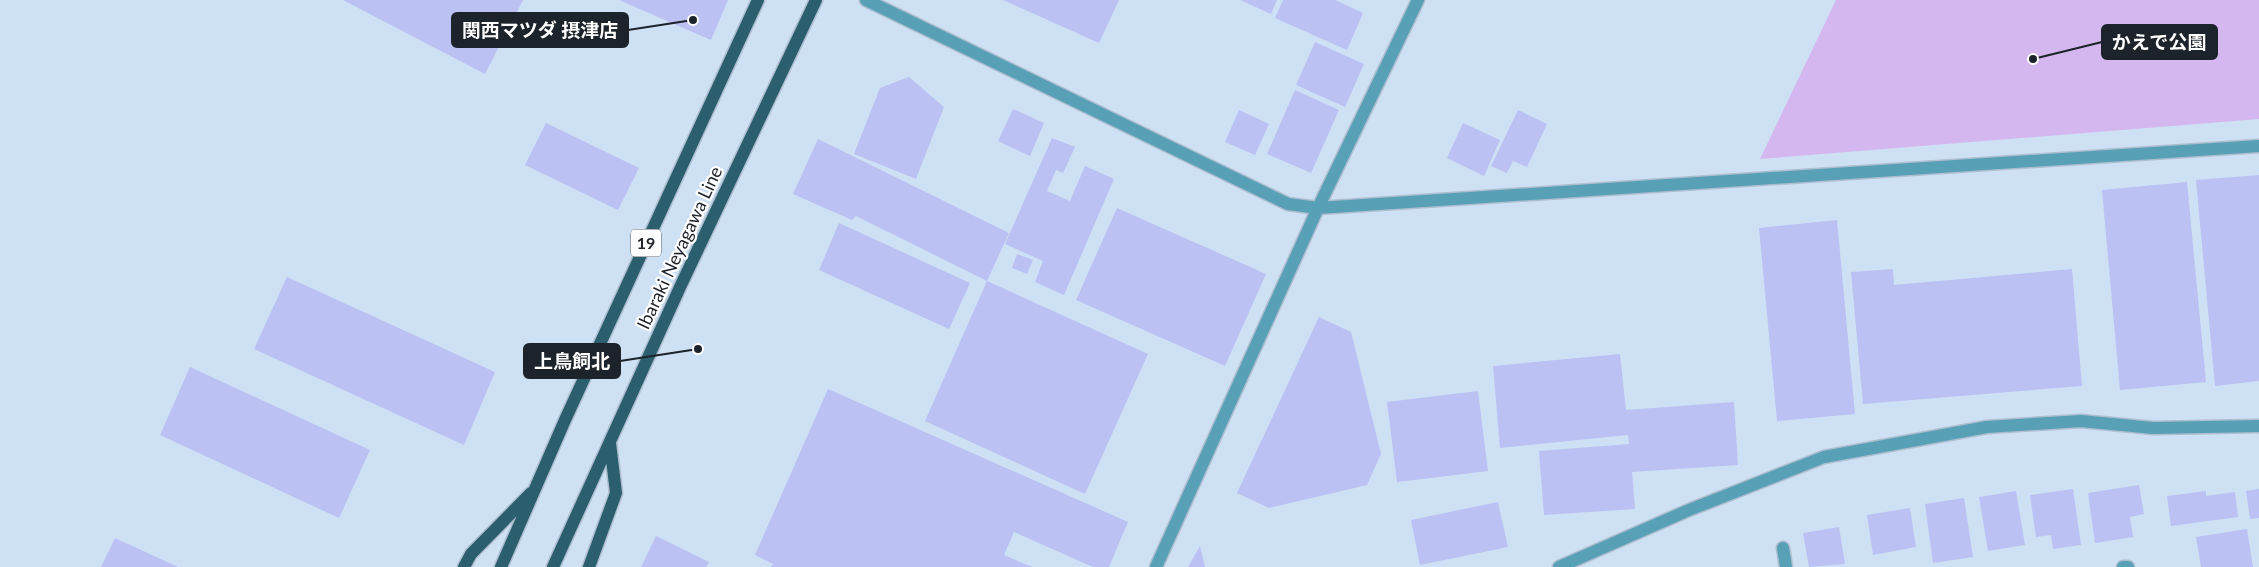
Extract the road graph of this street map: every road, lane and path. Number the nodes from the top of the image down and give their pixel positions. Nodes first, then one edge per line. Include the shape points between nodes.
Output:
1 (758, 0) edge
2 (816, 0) edge
3 (866, 0) edge
4 (1418, 0) edge
5 (2259, 146) edge
6 (1318, 208) junction
7 (2259, 426) edge
8 (610, 443) junction
9 (537, 487) junction
10 (1783, 548) dead end
11 (464, 567) edge
12 (501, 567) edge
13 (553, 567) edge
14 (589, 567) edge
15 (1156, 567) edge
16 (1559, 567) edge
17 (1786, 567) edge
18 (2123, 567) edge
19 (2128, 567) edge

1 - 9 main road, Ibaraki Neyagawa Line / 19
2 - 8 main road, Ibaraki Neyagawa Line
3 - 6 street via 1288,204
4 - 6 street
5 - 6 street
6 - 15 street
7 - 16 street via 2153,428 2081,421 1987,427 1824,457 1689,510
8 - 13 main road, Ibaraki Neyagawa Line
8 - 14 main road via 616,493
9 - 11 main road via 470,554
9 - 12 main road, Ibaraki Neyagawa Line / 19
10 - 17 street
18 - 19 street

